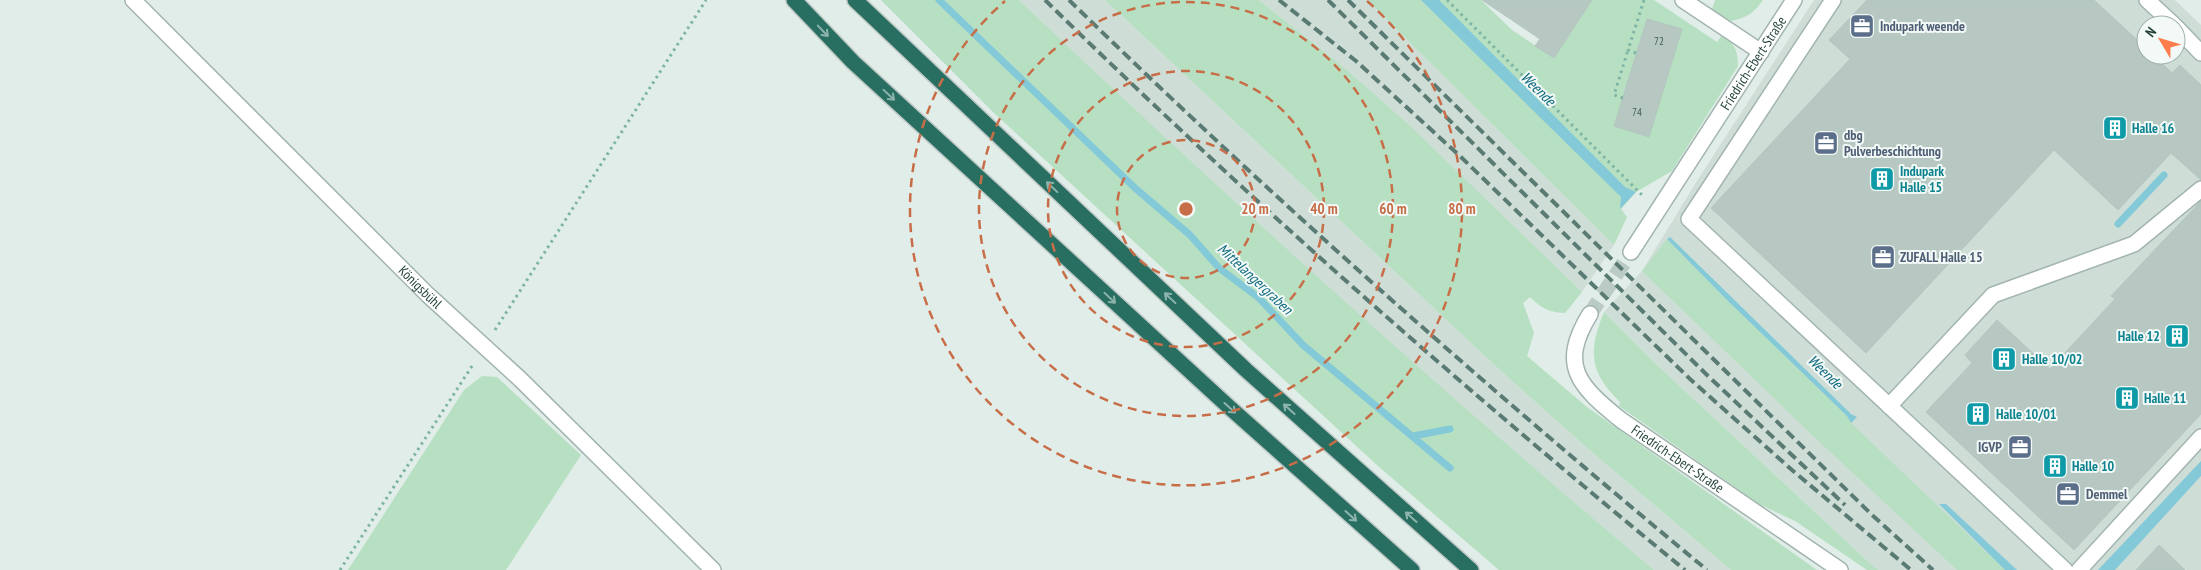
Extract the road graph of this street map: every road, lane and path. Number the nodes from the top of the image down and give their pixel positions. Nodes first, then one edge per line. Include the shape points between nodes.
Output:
1 (133, 0) edge
2 (706, 0) edge
3 (794, 0) edge
4 (855, 0) edge
5 (1447, 0) edge
6 (1644, 0) edge
7 (1683, 0) edge
8 (1794, 0) edge
9 (1833, 0) edge
10 (2147, 0) edge
11 (2163, 15) edge
12 (2186, 37) edge
13 (1628, 50) junction
14 (1761, 52) junction
15 (2201, 52) edge
16 (1636, 53) dead end
17 (1622, 98) dead end
18 (2201, 188) edge
19 (1657, 212) junction
20 (1631, 252) tunnel mouth
21 (1590, 314) tunnel mouth
22 (484, 347) junction
23 (1889, 406) junction
24 (2201, 437) edge
25 (340, 570) edge
26 (713, 570) edge
27 (1412, 570) edge
28 (1471, 570) edge
29 (1840, 570) edge
30 (2065, 570) edge
31 (2079, 570) edge

1 - 22 street, Königsbühl
2 - 22 path
3 -> 27 highway via 860,68 1229,407
28 -> 4 highway via 1246,370
5 - 19 path via 1638,189
6 - 13 path
7 - 14 street
8 - 14 street, Friedrich-Ebert-Straße
9 - 23 street via 1689,219
10 - 11 street
12 - 15 street
13 - 16 path
13 - 17 path via 1614,95
14 - 19 street, Friedrich-Ebert-Straße
18 - 23 street via 2134,244 1993,295
19 - 20 street, Friedrich-Ebert-Straße
21 - 29 street, Friedrich-Ebert-Straße via 1574,344 1574,356 1579,376 1593,397 1620,420
22 - 25 path
22 - 26 street, Königsbühl
23 - 30 street
24 - 31 street

